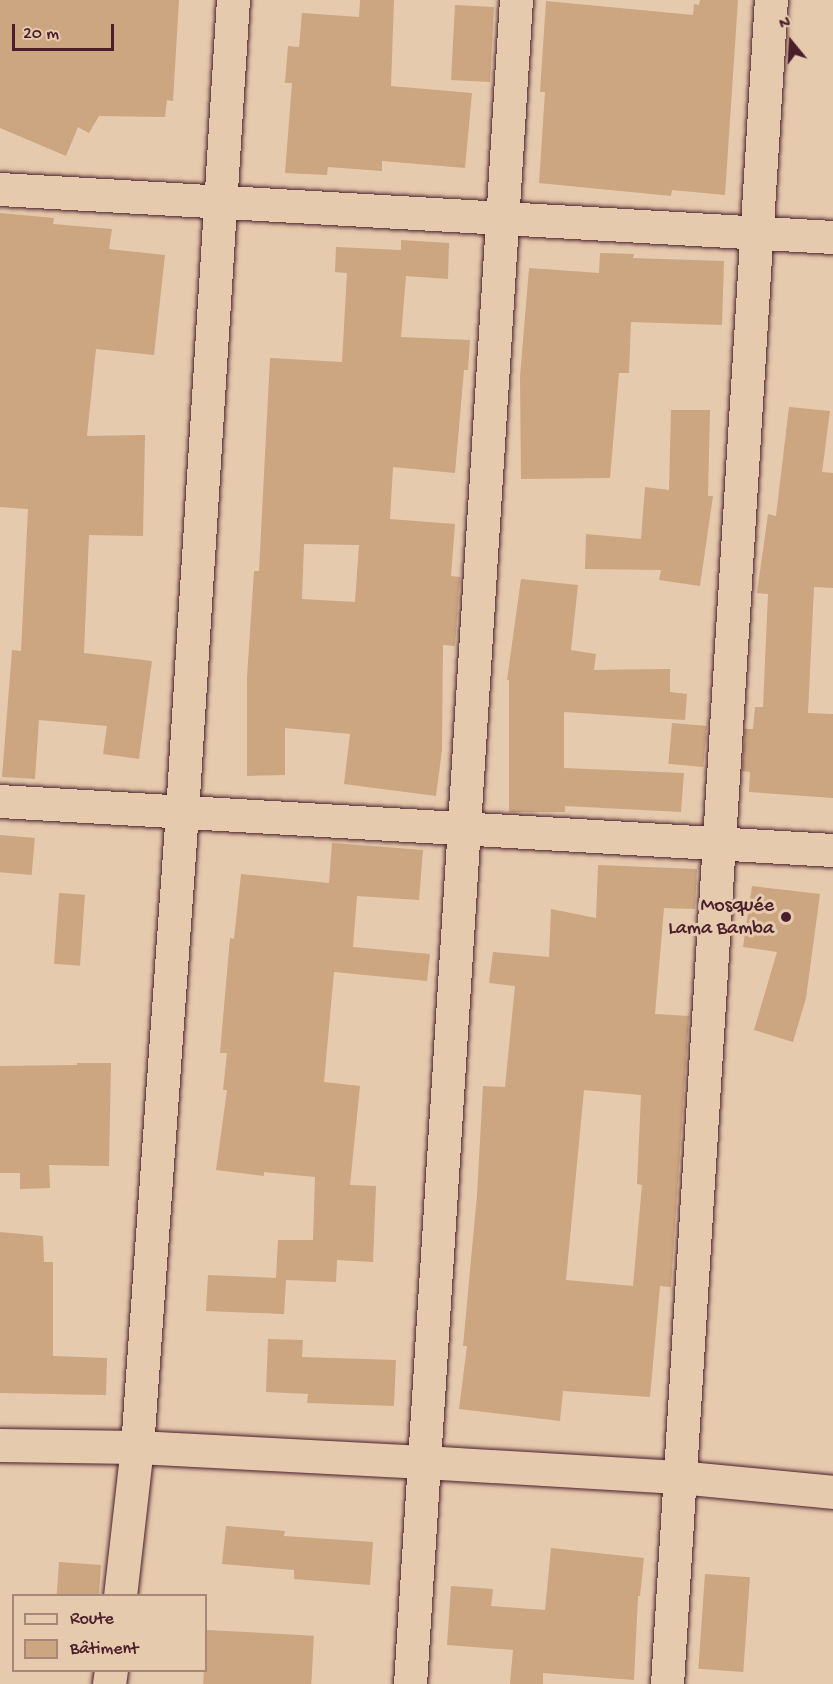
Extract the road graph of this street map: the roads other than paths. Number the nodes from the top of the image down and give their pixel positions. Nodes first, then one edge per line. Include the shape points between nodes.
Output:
1 (233, 0) edge
2 (516, 0) edge
3 (771, 0) edge
4 (0, 189) edge
5 (221, 202) junction
6 (502, 218) junction
7 (756, 233) junction
8 (833, 237) edge
9 (0, 801) edge
10 (182, 812) junction
11 (464, 828) junction
12 (718, 843) junction
13 (833, 850) edge
14 (0, 1445) edge
15 (137, 1447) junction
16 (424, 1462) junction
17 (678, 1477) junction
18 (833, 1492) edge
19 (120, 1594) edge
20 (410, 1684) edge
21 (667, 1684) edge

1 - 5 street
2 - 6 street
3 - 7 street
4 - 5 street
5 - 6 street
5 - 10 street
6 - 7 street
6 - 11 street
7 - 8 street
7 - 12 street
9 - 10 street
10 - 11 street
10 - 15 street
11 - 12 street
11 - 16 street
12 - 13 street
12 - 17 street
14 - 15 street
15 - 16 street
15 - 19 street
16 - 17 street
16 - 20 street
17 - 18 street
17 - 21 street

